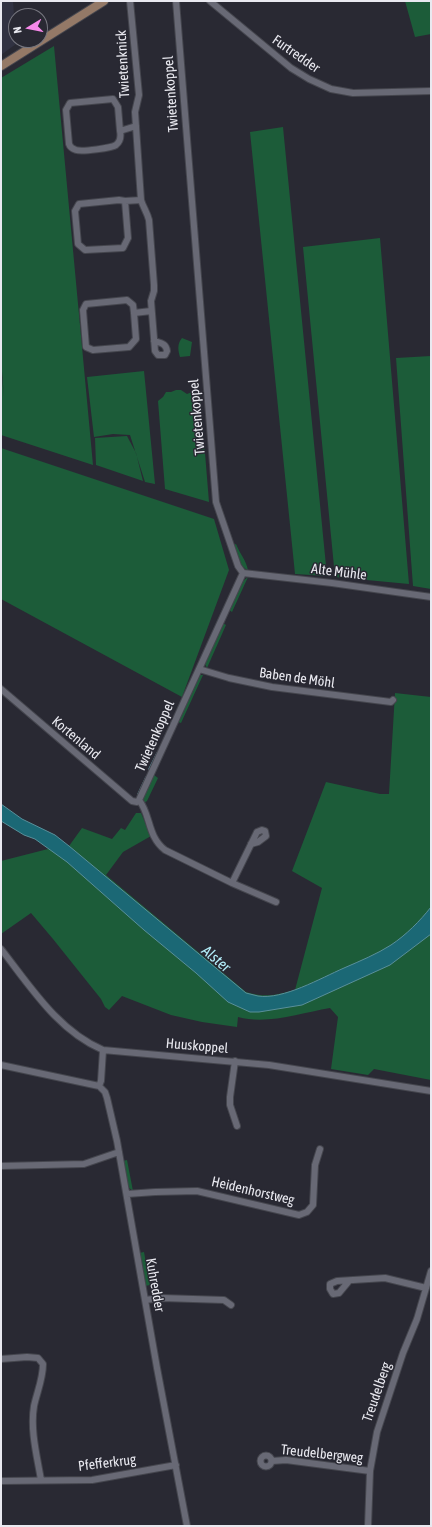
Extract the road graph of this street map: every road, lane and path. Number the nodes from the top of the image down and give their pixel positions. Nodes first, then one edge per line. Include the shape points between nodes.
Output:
1 (104, 1) edge
2 (130, 1) edge
3 (176, 1) edge
4 (210, 1) edge
5 (1, 66) edge
6 (431, 91) edge
7 (136, 126) junction
8 (120, 131) junction
9 (141, 200) junction
10 (125, 201) junction
11 (151, 311) junction
12 (134, 313) junction
13 (154, 341) dead end
14 (243, 573) junction
15 (431, 597) edge
16 (199, 669) junction
17 (1, 689) edge
18 (393, 700) dead end
19 (138, 801) junction
20 (251, 844) dead end
21 (232, 883) junction
22 (276, 902) dead end
23 (1, 949) edge
24 (103, 1050) junction
25 (235, 1061) junction
26 (1, 1065) edge
27 (99, 1086) junction
28 (431, 1091) edge
29 (237, 1126) dead end
30 (320, 1149) dead end
31 (119, 1152) junction
32 (1, 1166) edge
33 (127, 1194) junction
34 (431, 1271) edge
35 (349, 1281) dead end
36 (426, 1288) junction
37 (145, 1300) junction
38 (231, 1305) dead end
39 (1, 1359) edge
40 (272, 1461) dead end
41 (176, 1465) junction
42 (370, 1471) junction
43 (41, 1480) junction
44 (1, 1481) edge
45 (187, 1526) edge
46 (368, 1526) edge

1 - 5 street
2 - 7 street, Twietenknick via 139,95 135,112
3 - 14 street, Twietenkoppel via 216,502 238,566
4 - 6 street, Furtredder via 290,68 331,89 353,93
7 - 8 street
7 - 9 street, Twietenknick
8 - 8 street, Twietenknick via 118,107 113,99 70,103 66,110 69,144 76,150 112,147 121,139
9 - 10 street
9 - 11 street, Twietenknick via 148,220 154,284
10 - 10 street via 79,204 75,210 78,244 85,250 123,248 128,238
11 - 12 street
11 - 13 street, Twietenknick
12 - 12 street via 133,305 127,300 86,304 83,310 86,347 92,350 129,347 136,339
14 - 15 street, Alte Mühle
14 - 16 street, Twietenkoppel
16 - 18 street, Baben de Möhl via 272,687 391,702
16 - 19 street, Twietenkoppel
17 - 19 street, Kortenland via 132,801
19 - 21 street, Kortenland via 143,806 160,846
20 - 21 street
21 - 22 street, Kortenland
23 - 24 street, Huuskoppel via 51,1011 86,1041
24 - 25 street, Huuskoppel
24 - 27 street
25 - 28 street, Huuskoppel
25 - 29 street via 230,1105
26 - 27 street
27 - 31 street, Kuhredder via 107,1098
30 - 33 street, Heidenhorstweg via 315,1165 313,1205 307,1212 299,1215 197,1191
31 - 32 street via 84,1164
31 - 33 street, Kuhredder
33 - 37 street, Kuhredder
34 - 36 street, Treudelberg
35 - 36 street via 385,1278
36 - 42 street, Treudelberg via 377,1432
37 - 38 street via 224,1300
37 - 41 street, Kuhredder
39 - 43 street via 27,1356 38,1358 43,1364 43,1376 34,1407 33,1430
40 - 42 street, Treudelbergweg via 286,1460
41 - 43 street, Pfefferkrug via 92,1480
41 - 45 street, Kuhredder
42 - 46 street, Treudelberg
43 - 44 street, Pfefferkrug

